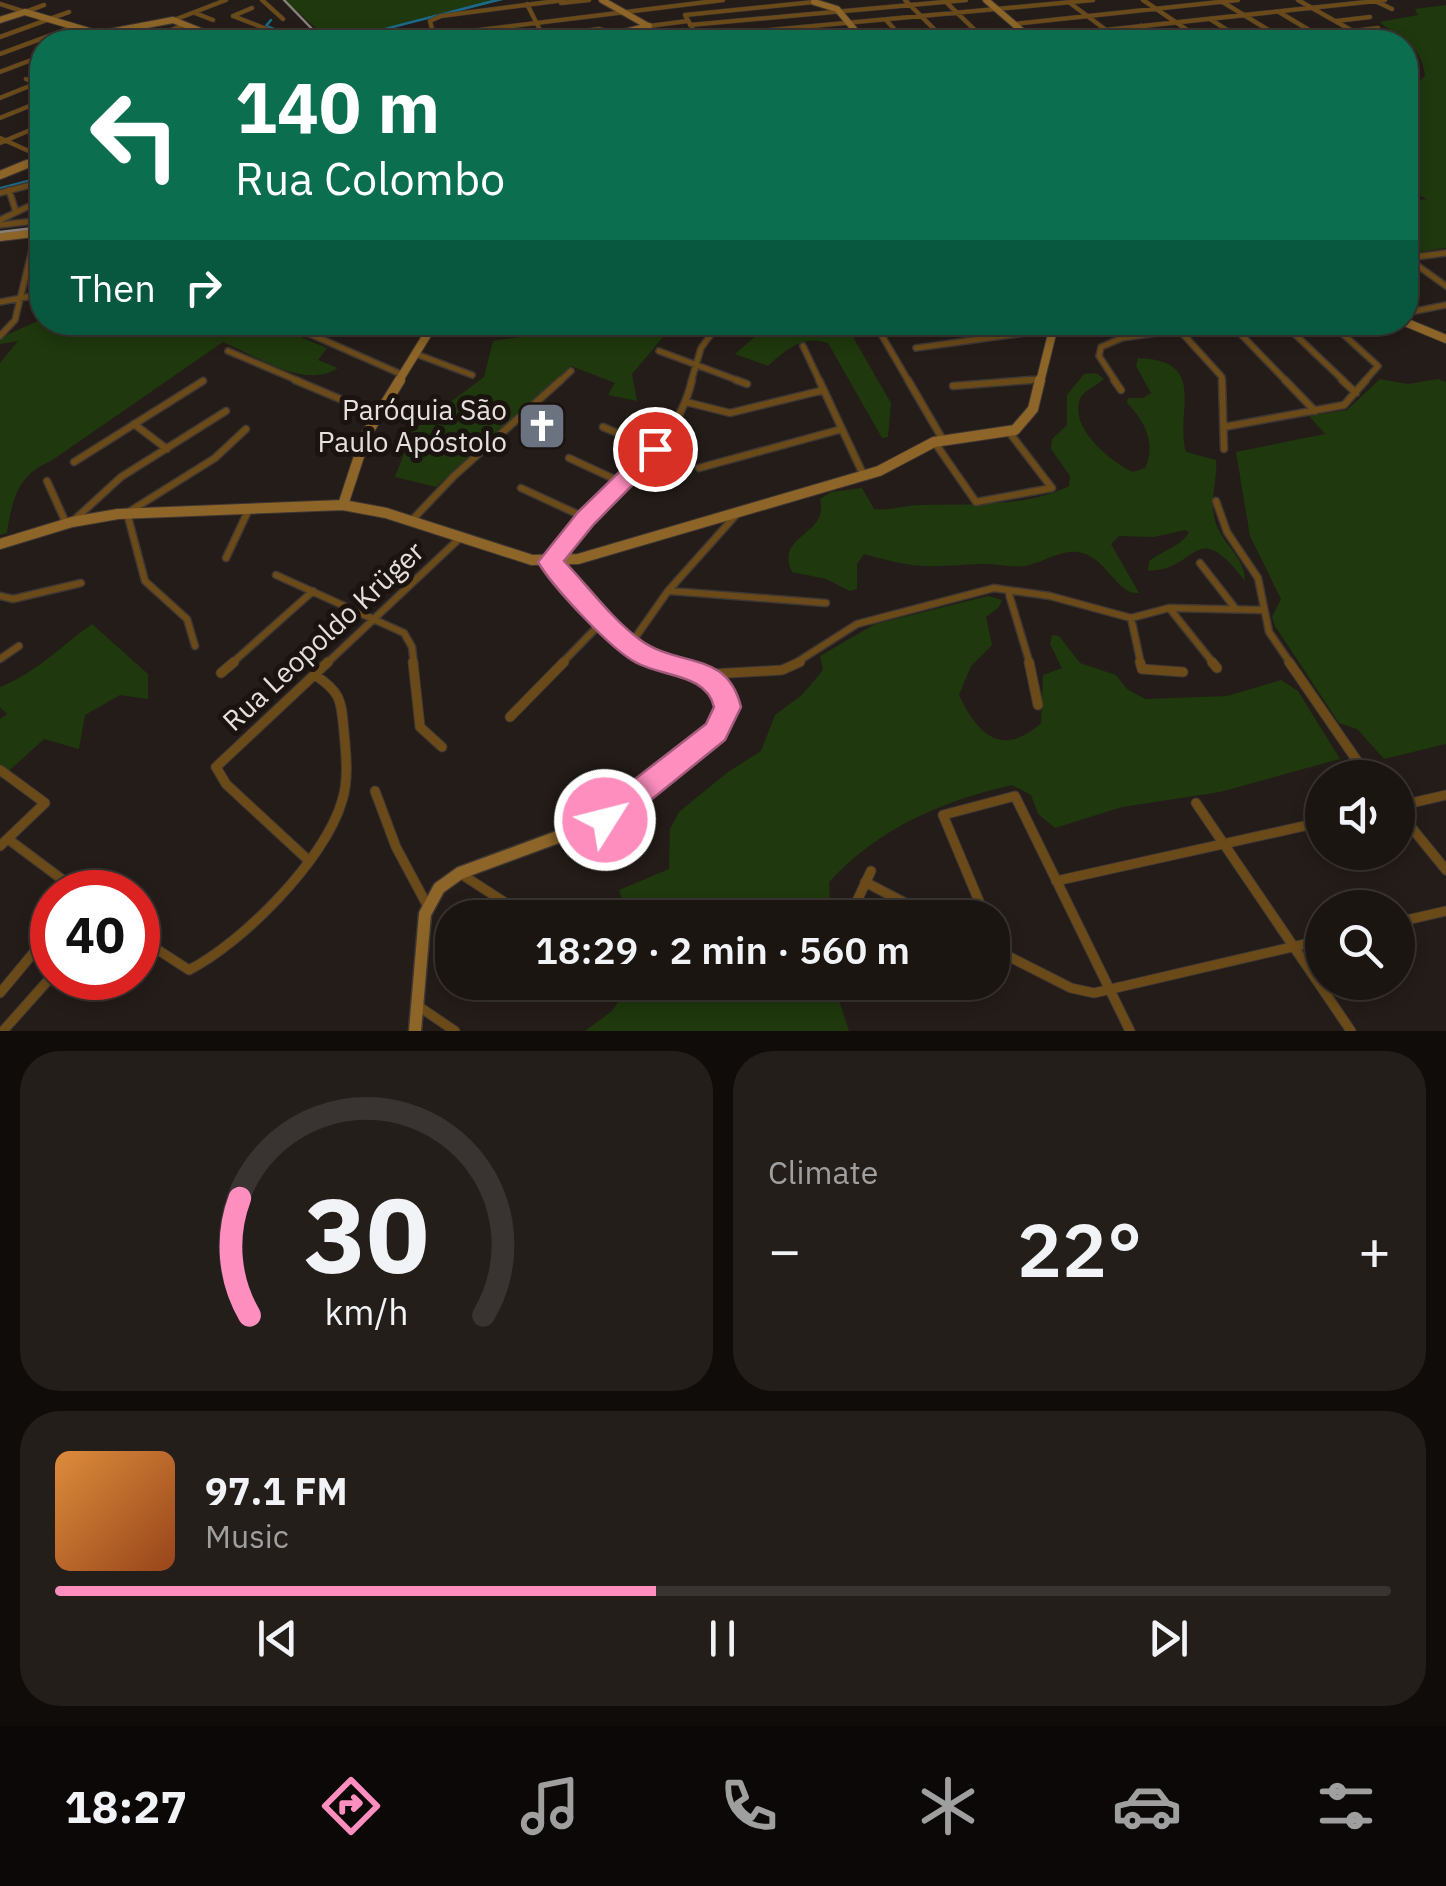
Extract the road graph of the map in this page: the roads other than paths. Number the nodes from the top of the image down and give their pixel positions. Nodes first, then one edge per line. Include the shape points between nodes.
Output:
1 (12, 0) edge
2 (226, 0) edge
3 (262, 0) edge
4 (564, 0) edge
5 (586, 0) edge
6 (602, 0) edge
7 (723, 0) edge
8 (804, 0) edge
9 (906, 0) edge
10 (966, 0) edge
11 (986, 0) edge
12 (1093, 0) edge
13 (1143, 0) edge
14 (1238, 0) edge
15 (1298, 0) edge
16 (1375, 0) edge
17 (1385, 0) edge
18 (815, 1) edge
19 (1221, 1) edge
20 (946, 2) edge
21 (1072, 2) edge
22 (0, 4) edge
23 (44, 5) dead end
24 (528, 5) junction
25 (910, 5) junction
26 (252, 8) dead end
27 (1312, 8) junction
28 (1156, 9) junction
29 (998, 10) junction
30 (1392, 10) dead end
31 (839, 11) junction
32 (25, 12) junction
33 (69, 12) dead end
34 (621, 12) junction
35 (1278, 12) junction
36 (194, 13) junction
37 (958, 14) junction
38 (1244, 15) junction
39 (1087, 16) junction
40 (922, 17) junction
41 (1370, 18) dead end
42 (49, 19) junction
43 (1210, 19) junction
44 (0, 20) edge
45 (173, 20) junction
46 (213, 20) dead end
47 (688, 20) junction
48 (886, 20) junction
49 (536, 21) junction
50 (1334, 21) junction
51 (1176, 22) junction
52 (849, 23) junction
53 (1014, 24) junction
54 (184, 25) junction
55 (74, 26) junction
56 (649, 26) junction
57 (1141, 26) junction
58 (1378, 28) dead end
59 (267, 29) edge
60 (63, 30) edge
61 (87, 30) edge
62 (121, 30) edge
63 (171, 30) edge
64 (197, 30) edge
65 (285, 30) edge
66 (432, 30) edge
67 (459, 30) edge
68 (540, 30) edge
69 (634, 30) edge
70 (693, 30) edge
71 (776, 30) edge
72 (855, 30) edge
73 (895, 30) edge
74 (934, 30) edge
75 (975, 30) edge
76 (1021, 30) edge
77 (1106, 30) joint
78 (1147, 30) edge
79 (1188, 30) edge
80 (1227, 30) edge
81 (1268, 30) edge
82 (1309, 30) edge
83 (1349, 30) edge
84 (1360, 30) edge
85 (0, 37) edge
86 (30, 43) edge
87 (0, 54) edge
88 (30, 61) edge
89 (0, 72) edge
90 (26, 79) dead end
91 (30, 80) edge
92 (30, 87) edge
93 (0, 98) edge
94 (30, 106) edge
95 (0, 118) edge
96 (30, 130) edge
97 (2, 140) edge
98 (30, 152) edge
99 (30, 162) edge
100 (0, 175) edge
101 (30, 185) edge
102 (9, 190) junction
103 (0, 193) edge
104 (30, 206) edge
105 (16, 212) junction
106 (30, 221) edge
107 (0, 222) edge
108 (30, 233) edge
109 (0, 237) edge
110 (1446, 252) edge
111 (1418, 256) edge
112 (30, 263) edge
113 (1418, 266) edge
114 (1446, 286) edge
115 (30, 296) edge
116 (20, 298) junction
117 (0, 302) edge
118 (1446, 304) edge
119 (1418, 311) edge
120 (1418, 327) edge
121 (313, 335) edge
122 (427, 335) edge
123 (709, 335) edge
124 (881, 335) edge
125 (998, 335) edge
126 (1052, 335) edge
127 (1143, 335) edge
128 (1183, 335) edge
129 (1241, 335) edge
130 (1295, 335) edge
131 (1344, 335) edge
132 (0, 336) edge
133 (1446, 339) edge
134 (803, 346) dead end
135 (916, 348) dead end
136 (228, 351) dead end
137 (659, 351) dead end
138 (416, 354) junction
139 (693, 364) junction
140 (571, 370) dead end
141 (403, 374) junction
142 (472, 375) dead end
143 (1041, 378) junction
144 (203, 381) dead end
145 (747, 384) dead end
146 (952, 386) dead end
147 (824, 390) junction
148 (1121, 390) dead end
149 (1356, 393) junction
150 (686, 402) junction
151 (226, 411) dead end
152 (1315, 411) junction
153 (378, 415) junction
154 (134, 424) junction
155 (603, 427) dead end
156 (1224, 427) junction
157 (842, 429) junction
158 (246, 430) dead end
159 (1010, 432) junction
160 (939, 441) junction
161 (168, 449) junction
162 (655, 449) junction
163 (1224, 449) dead end
164 (569, 458) dead end
165 (74, 462) dead end
166 (700, 468) dead end
167 (864, 475) junction
168 (47, 481) dead end
169 (622, 483) junction
170 (521, 488) dead end
171 (1216, 501) dead end
172 (343, 506) junction
173 (250, 508) junction
174 (739, 512) junction
175 (126, 513) junction
176 (586, 518) junction
177 (411, 521) junction
178 (69, 523) junction
179 (461, 538) junction
180 (0, 544) edge
181 (226, 558) dead end
182 (550, 562) junction
183 (1200, 563) dead end
184 (276, 575) dead end
185 (81, 583) dead end
186 (1008, 590) junction
187 (313, 591) junction
188 (668, 591) junction
189 (0, 596) edge
190 (826, 603) dead end
191 (1170, 608) junction
192 (1236, 609) junction
193 (1262, 610) junction
194 (375, 618) junction
195 (1131, 618) junction
196 (604, 620) junction
197 (19, 646) dead end
198 (195, 646) dead end
199 (629, 646) junction
200 (0, 659) edge
201 (1217, 668) dead end
202 (1183, 672) dead end
203 (220, 674) dead end
204 (315, 674) junction
205 (706, 674) junction
206 (1038, 705) dead end
207 (510, 717) dead end
208 (442, 747) dead end
209 (1357, 760) edge
210 (0, 770) edge
211 (374, 792) dead end
212 (1446, 795) edge
213 (1196, 803) dead end
214 (1415, 804) edge
215 (1305, 826) edge
216 (1415, 831) edge
217 (4, 842) edge
218 (1224, 844) junction
219 (307, 859) junction
220 (46, 870) edge
221 (1446, 870) edge
222 (871, 871) dead end
223 (460, 874) junction
224 (1056, 881) junction
225 (866, 882) junction
226 (501, 900) edge
227 (857, 900) edge
228 (900, 900) edge
229 (978, 900) edge
230 (427, 905) junction
231 (1446, 911) edge
232 (1415, 918) edge
233 (1305, 944) edge
234 (1294, 947) junction
235 (160, 951) edge
236 (30, 957) edge
237 (1010, 957) edge
238 (1109, 990) junction
239 (0, 993) edge
240 (31, 1000) edge
241 (417, 1005) junction
242 (3, 1031) edge
243 (415, 1031) edge
244 (455, 1031) edge
245 (1130, 1031) edge
246 (1351, 1031) edge

1 - 22 street
2 - 36 street
3 - 65 street
4 - 24 street
5 - 24 street
6 - 34 street
7 - 34 street
8 - 18 street
9 - 25 street
10 - 20 street
11 - 29 street
12 - 21 street
13 - 28 street
14 - 19 street
15 - 27 street
16 - 17 street
16 - 27 street
16 - 30 street
18 - 31 street
18 - 47 street
19 - 28 street
19 - 38 street
20 - 25 street
20 - 37 street
21 - 29 street
21 - 39 street
22 - 32 street
23 - 32 street
24 - 49 street
24 - 66 street via 440,16 430,21
25 - 31 street
25 - 40 street
26 - 59 street via 232,16
27 - 35 street
27 - 50 street
28 - 39 street
28 - 51 street
29 - 37 street
29 - 53 street
31 - 47 street
31 - 52 street
32 - 42 street
32 - 44 street
33 - 42 street
34 - 49 street
34 - 56 street
35 - 38 street
35 - 82 street
36 - 45 street
36 - 46 street
37 - 40 street
37 - 75 street
38 - 43 street
38 - 81 street
39 - 53 street
39 - 77 street
40 - 48 street
40 - 74 street
41 - 50 street
42 - 55 street
42 - 85 street
43 - 51 street
43 - 80 street
45 - 54 street
45 - 62 street
47 - 56 street
47 - 70 street
48 - 52 street
48 - 73 street
49 - 67 street
49 - 68 street
50 - 83 street
51 - 57 street
51 - 79 street
52 - 71 street
52 - 72 street
53 - 76 street
54 - 63 street
54 - 64 street
55 - 60 street
55 - 61 street
56 - 69 street
57 - 77 street
57 - 78 street
58 - 84 street
86 - 87 street
88 - 89 street
90 - 91 street
92 - 93 street
94 - 95 street
96 - 97 street
97 - 98 street
99 - 100 street
101 - 102 street
102 - 103 street
102 - 105 street
104 - 105 street
105 - 107 street
106 - 107 street
108 - 109 street
110 - 111 street
112 - 116 street
113 - 114 street
115 - 116 street
116 - 117 street
116 - 132 street
118 - 119 street
120 - 133 street
121 - 141 street
122 - 138 street
123 - 139 street
124 - 160 street
125 - 135 street
126 - 143 street
127 - 148 street via 1101,347 1099,356
128 - 156 street via 1222,376
129 - 152 street
130 - 149 street
131 - 149 street via 1378,366
134 - 147 street
136 - 153 street
137 - 139 street
138 - 141 street
138 - 142 street
139 - 145 street
139 - 150 street
140 - 177 street
141 - 153 street
143 - 146 street
143 - 159 street via 1029,418
144 - 154 street
147 - 150 street via 730,413
147 - 157 street
149 - 152 street via 1344,404
150 - 162 street
151 - 161 street
152 - 156 street
153 - 172 street
154 - 161 street
154 - 165 street
155 - 162 street
156 - 163 street
157 - 166 street
157 - 167 street
158 - 175 street via 215,458
159 - 160 street
159 - 160 street via 1052,488 976,502
160 - 167 street
161 - 178 street via 91,500
162 - 169 street
164 - 169 street
167 - 174 street
168 - 178 street
169 - 176 street
170 - 176 street
171 - 193 street via 1224,529 1260,582
172 - 173 street
172 - 177 street
173 - 175 street
173 - 181 street
174 - 182 street via 589,557
174 - 188 street
175 - 178 street
175 - 198 street via 142,576 194,625
176 - 182 street
177 - 179 street
178 - 180 street
179 - 182 street
179 - 194 street, Rua Leopoldo Krüger
182 - 196 street
183 - 192 street
184 - 187 street
185 - 189 street via 13,599
186 - 195 street
186 - 205 street via 990,588 868,620 782,670
186 - 206 street
187 - 194 street
187 - 203 street
188 - 190 street
188 - 199 street
191 - 192 street
191 - 195 street
191 - 201 street
192 - 193 street
193 - 209 street via 1276,643
194 - 204 street, Rua Leopoldo Krüger
194 - 208 street via 410,642 420,726
195 - 202 street via 1142,669
196 - 199 street
196 - 207 street
197 - 200 street
199 - 205 street
204 - 219 street via 339,696 343,793
204 - 219 street, Rua Leopoldo Krüger via 216,767
205 - 223 street via 726,693 723,722 619,812
210 - 217 street via 44,803
211 - 230 street
212 - 214 street
213 - 218 street
215 - 218 street
216 - 221 street
217 - 220 street
218 - 224 street
218 - 234 street
219 - 235 street via 210,961 189,970
222 - 225 street
223 - 226 street
223 - 230 street
224 - 229 street via 1016,796 943,815
224 - 238 street
225 - 227 street
225 - 228 street
230 - 241 street
231 - 232 street
233 - 234 street
234 - 238 street
234 - 246 street
236 - 239 street
237 - 238 street via 1071,988
238 - 245 street
240 - 242 street
241 - 243 street
241 - 244 street

